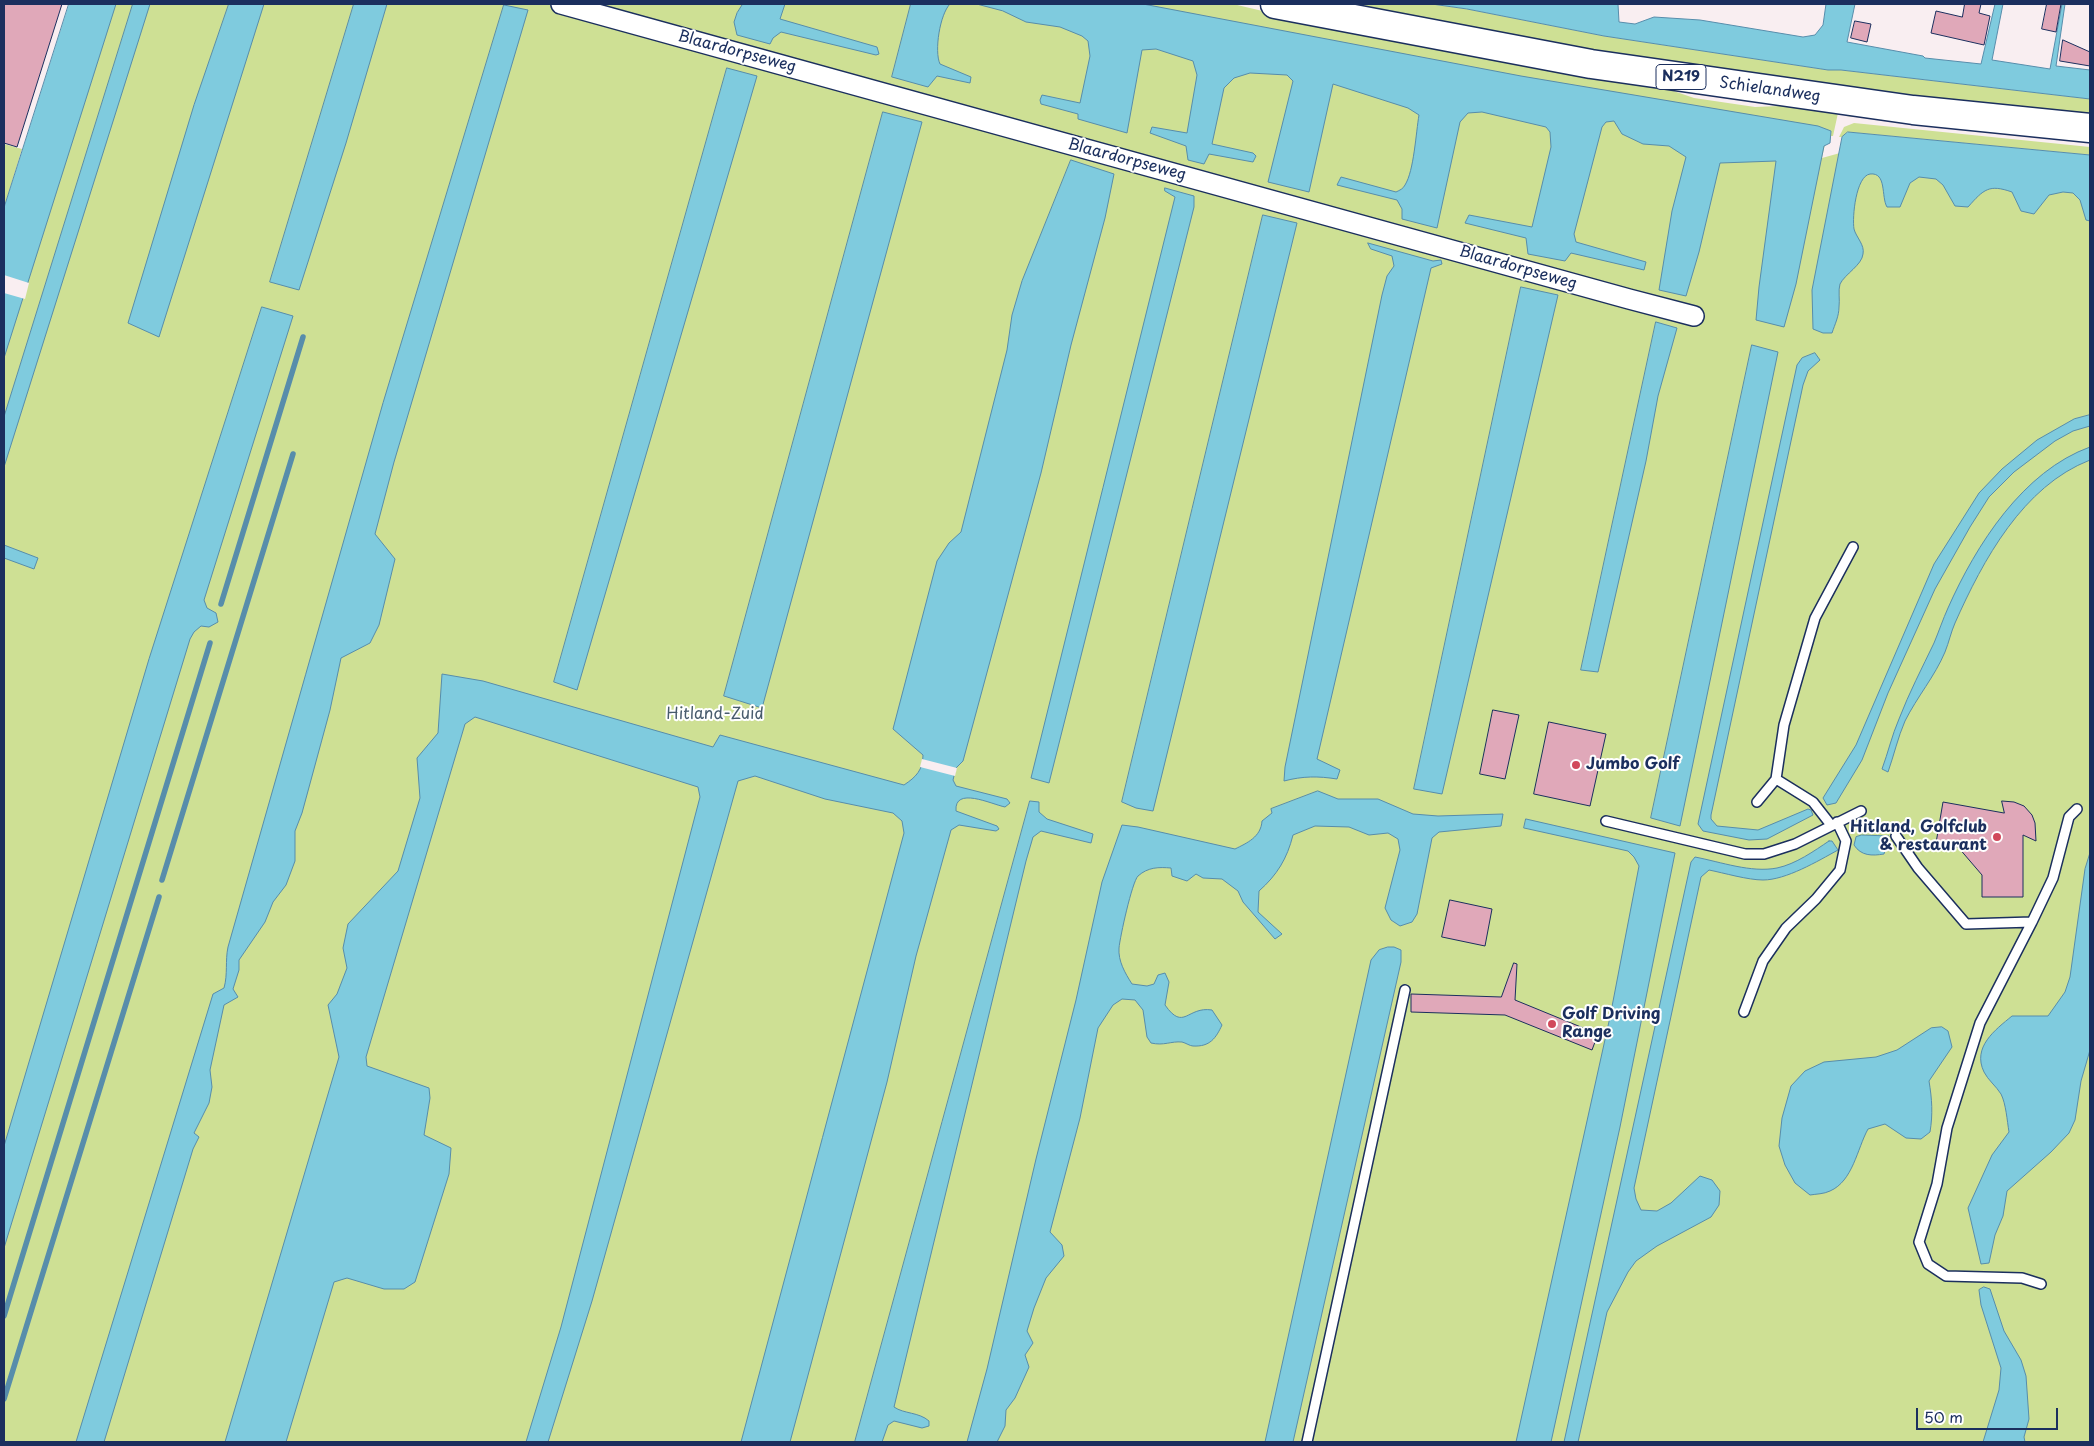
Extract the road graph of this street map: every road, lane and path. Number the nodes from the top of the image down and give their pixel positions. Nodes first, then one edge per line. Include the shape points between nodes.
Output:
1 (561, 4) edge
2 (1275, 4) edge
3 (2090, 128) edge
4 (1694, 316) dead end
5 (1853, 547) dead end
6 (1776, 779) junction
7 (1757, 802) dead end
8 (2077, 809) dead end
9 (1861, 811) dead end
10 (1606, 821) dead end
11 (1834, 824) junction
12 (1896, 836) dead end
13 (2032, 922) junction
14 (1404, 990) dead end
15 (1744, 1012) dead end
16 (2041, 1284) dead end
17 (1307, 1442) edge

1 - 4 street, Blaardorpseweg
2 - 3 main road, Schielandweg / N219 via 1600,65 1913,110
5 - 6 lane via 1815,618 1784,725
6 - 7 lane
6 - 11 lane via 1813,802
8 - 13 lane via 2070,817 2052,878
9 - 11 lane
10 - 11 lane via 1744,854 1764,854 1795,844
11 - 15 lane via 1846,841 1840,870 1786,928 1763,961
12 - 13 lane via 1918,868 1966,924
13 - 16 lane via 1980,1023 1947,1128 1937,1184 1919,1242 1928,1264 1946,1276 2022,1278
14 - 17 lane

